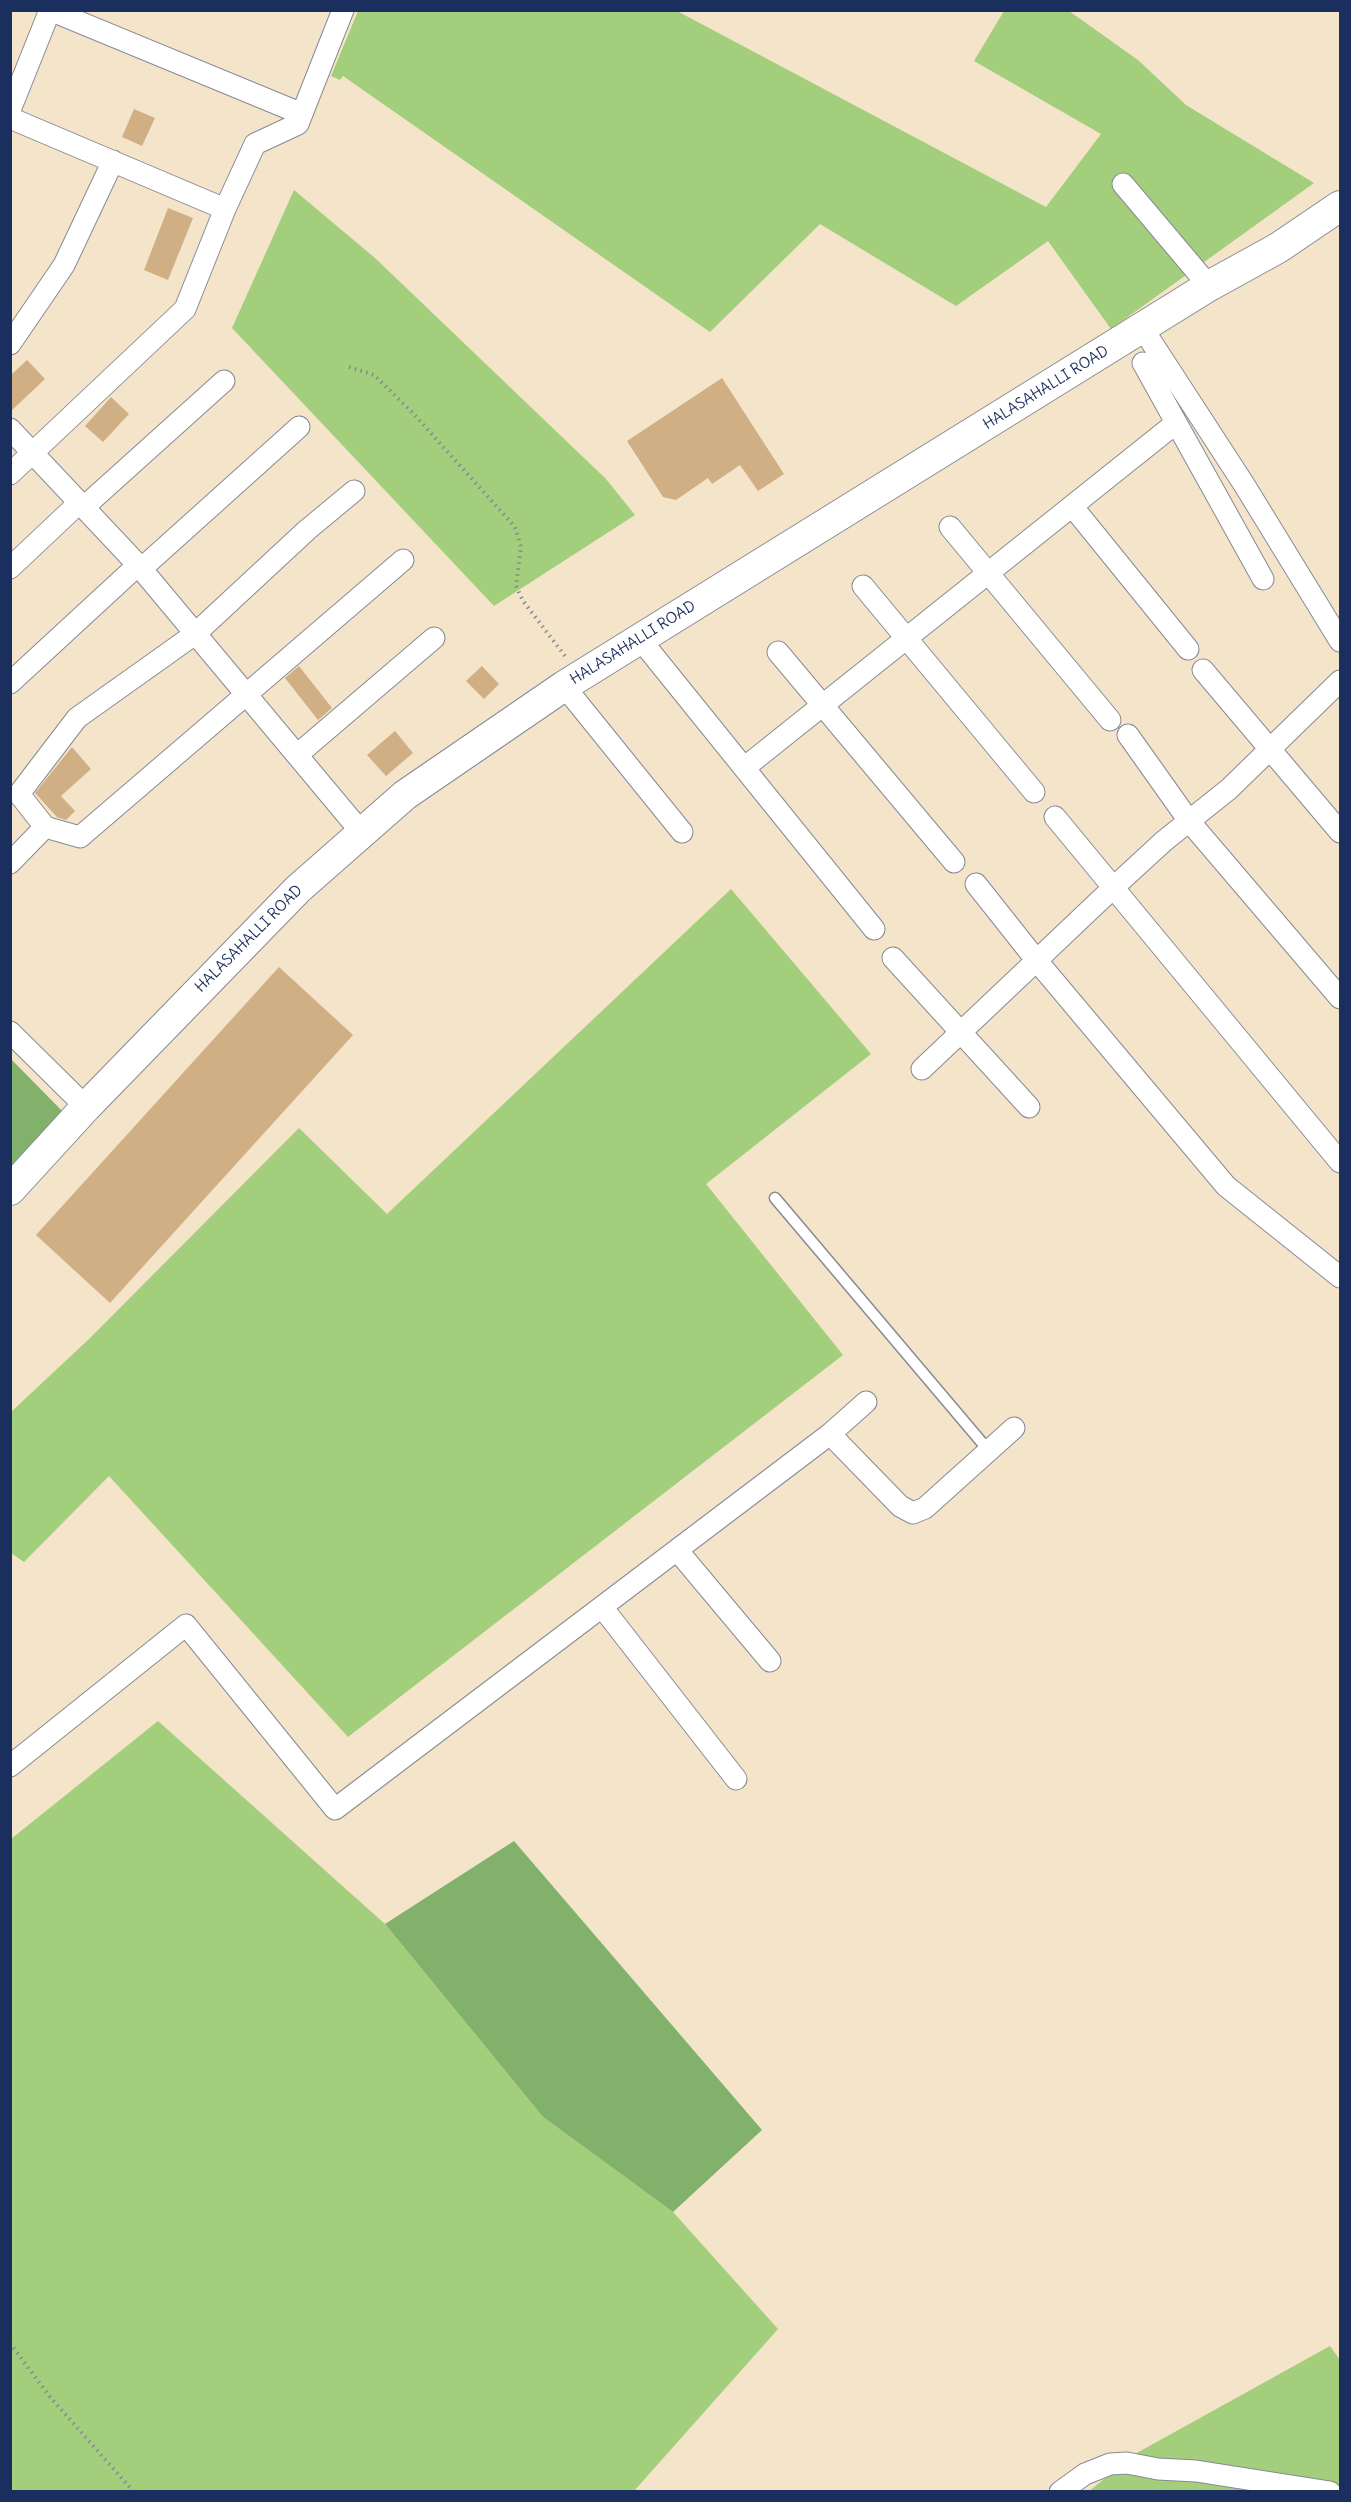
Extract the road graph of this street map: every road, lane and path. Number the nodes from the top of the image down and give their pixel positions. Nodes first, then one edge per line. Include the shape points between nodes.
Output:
1 (50, 10) edge
2 (344, 10) edge
3 (10, 110) edge
4 (302, 114) junction
5 (10, 118) edge
6 (113, 161) junction
7 (1123, 184) dead end
8 (1341, 206) edge
9 (225, 208) junction
10 (1209, 286) junction
11 (1143, 329) junction
12 (10, 344) edge
13 (1143, 363) dead end
14 (349, 367) dead end
15 (224, 381) dead end
16 (1176, 423) junction
17 (299, 427) dead end
18 (10, 429) edge
19 (32, 454) junction
20 (10, 474) edge
21 (354, 491) dead end
22 (82, 505) junction
23 (1072, 506) junction
24 (950, 527) dead end
25 (403, 560) dead end
26 (139, 567) junction
27 (10, 568) edge
28 (988, 574) junction
29 (1263, 579) dead end
30 (863, 586) dead end
31 (195, 633) junction
32 (434, 638) dead end
33 (640, 639) junction
34 (906, 639) junction
35 (1341, 641) edge
36 (1188, 649) dead end
37 (778, 652) dead end
38 (1203, 670) dead end
39 (572, 681) junction
40 (1341, 681) edge
41 (10, 683) edge
42 (247, 695) junction
43 (823, 705) junction
44 (1110, 720) dead end
45 (1128, 735) dead end
46 (1270, 749) junction
47 (297, 755) junction
48 (744, 768) junction
49 (1034, 792) dead end
50 (1055, 817) dead end
51 (1189, 821) junction
52 (45, 827) junction
53 (682, 832) dead end
54 (1341, 832) edge
55 (362, 833) junction
56 (10, 862) edge
57 (954, 862) dead end
58 (976, 884) dead end
59 (1114, 887) junction
60 (874, 929) dead end
61 (893, 958) dead end
62 (1037, 961) junction
63 (1341, 998) edge
64 (10, 1032) edge
65 (962, 1032) junction
66 (922, 1069) dead end
67 (86, 1107) junction
68 (1029, 1107) dead end
69 (1341, 1162) edge
70 (10, 1190) edge
71 (775, 1198) dead end
72 (1341, 1277) edge
73 (867, 1402) dead end
74 (1014, 1428) dead end
75 (830, 1434) junction
76 (989, 1451) junction
77 (676, 1550) junction
78 (602, 1607) junction
79 (770, 1661) dead end
80 (10, 1766) edge
81 (736, 1779) dead end
82 (10, 2343) edge
83 (134, 2492) edge
84 (1060, 2492) edge
85 (1330, 2492) edge

1 - 3 street
1 - 4 street
2 - 4 street
4 - 9 street via 298,124 255,144
5 - 6 street
6 - 9 street
6 - 12 street via 64,265
7 - 10 street
8 - 10 main road, HALASAHALLI ROAD via 1278,249
9 - 19 street via 184,309
10 - 11 main road, HALASAHALLI ROAD
11 - 33 main road, HALASAHALLI ROAD
11 - 35 street
13 - 16 street
14 - 39 path via 374,375 515,527 520,547 516,586
15 - 22 street
16 - 23 street
16 - 29 street
17 - 26 street
18 - 19 street
19 - 20 street
19 - 22 street
21 - 31 street
22 - 26 street
22 - 27 street
23 - 28 street
23 - 36 street
24 - 28 street
25 - 42 street
26 - 31 street
26 - 41 street
28 - 34 street
28 - 44 street
30 - 34 street
31 - 42 street
31 - 52 street via 77,718 19,794
32 - 47 street
33 - 39 main road, HALASAHALLI ROAD
33 - 48 street
34 - 43 street
34 - 49 street
37 - 43 street
38 - 46 street
39 - 53 street
39 - 55 main road, HALASAHALLI ROAD via 405,795
40 - 46 street
42 - 47 street
42 - 52 street via 80,837
43 - 48 street
43 - 57 street
45 - 51 street
46 - 51 street
46 - 54 street
47 - 55 street
48 - 60 street
50 - 59 street
51 - 59 street
51 - 63 street
52 - 56 street
55 - 67 main road, HALASAHALLI ROAD via 298,889
58 - 62 street
59 - 62 street
59 - 69 street
61 - 65 street
62 - 65 street
62 - 72 street via 1226,1186
64 - 67 street
65 - 66 street
65 - 68 street
67 - 70 main road, HALASAHALLI ROAD
71 - 76 lane
73 - 75 street
74 - 76 street
75 - 76 street via 900,1506 913,1513 925,1508
75 - 77 street
77 - 78 street
77 - 79 street
78 - 80 street via 335,1809 186,1625
78 - 81 street
82 - 83 path via 50,2397
84 - 85 street via 1085,2474 1110,2464 1127,2463

